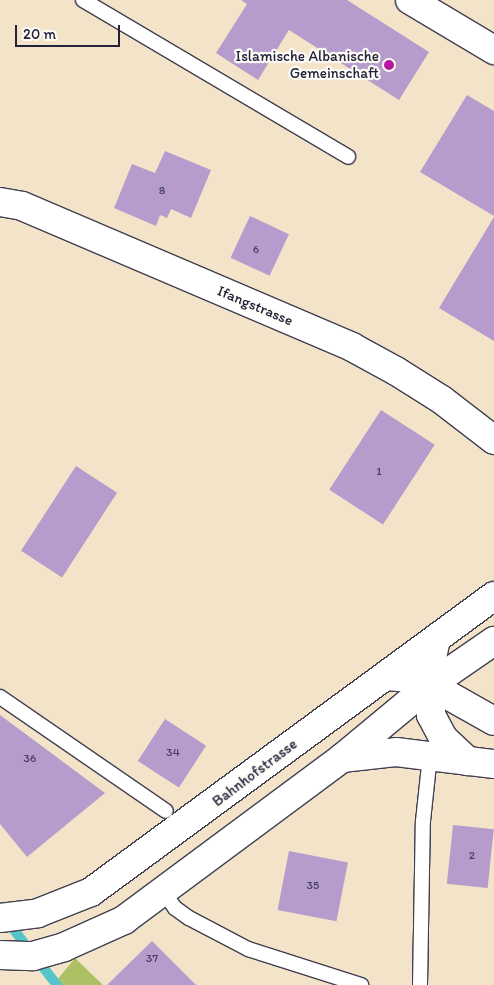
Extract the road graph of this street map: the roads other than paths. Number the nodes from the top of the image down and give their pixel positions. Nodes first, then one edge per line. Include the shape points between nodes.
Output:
1 (83, 0) edge
2 (410, 0) edge
3 (494, 50) edge
4 (348, 157) dead end
5 (0, 202) edge
6 (494, 440) edge
7 (494, 596) edge
8 (436, 639) junction
9 (494, 641) edge
10 (386, 676) junction
11 (430, 685) junction
12 (0, 697) edge
13 (493, 714) edge
14 (430, 755) junction
15 (342, 758) junction
16 (481, 762) edge
17 (166, 811) dead end
18 (163, 891) junction
19 (0, 918) edge
20 (2, 955) edge
21 (360, 985) edge
22 (420, 985) edge

1 - 4 lane
2 - 3 main road
5 - 6 main road, Ifangstrasse via 22,206 352,348 442,400
7 - 8 main road, Bahnhofstrasse
8 - 10 main road, Bahnhofstrasse
8 - 11 main road
9 - 11 main road
10 - 11 main road
10 - 19 main road, Bahnhofstrasse via 91,892 38,913
11 - 13 main road
11 - 15 main road
11 - 16 main road via 431,715 443,738
12 - 17 lane
14 - 15 main road via 396,752
14 - 16 main road
14 - 22 lane via 423,821
15 - 18 main road
18 - 20 main road via 124,920 64,948 33,956
18 - 21 lane via 175,908 189,918 248,949

